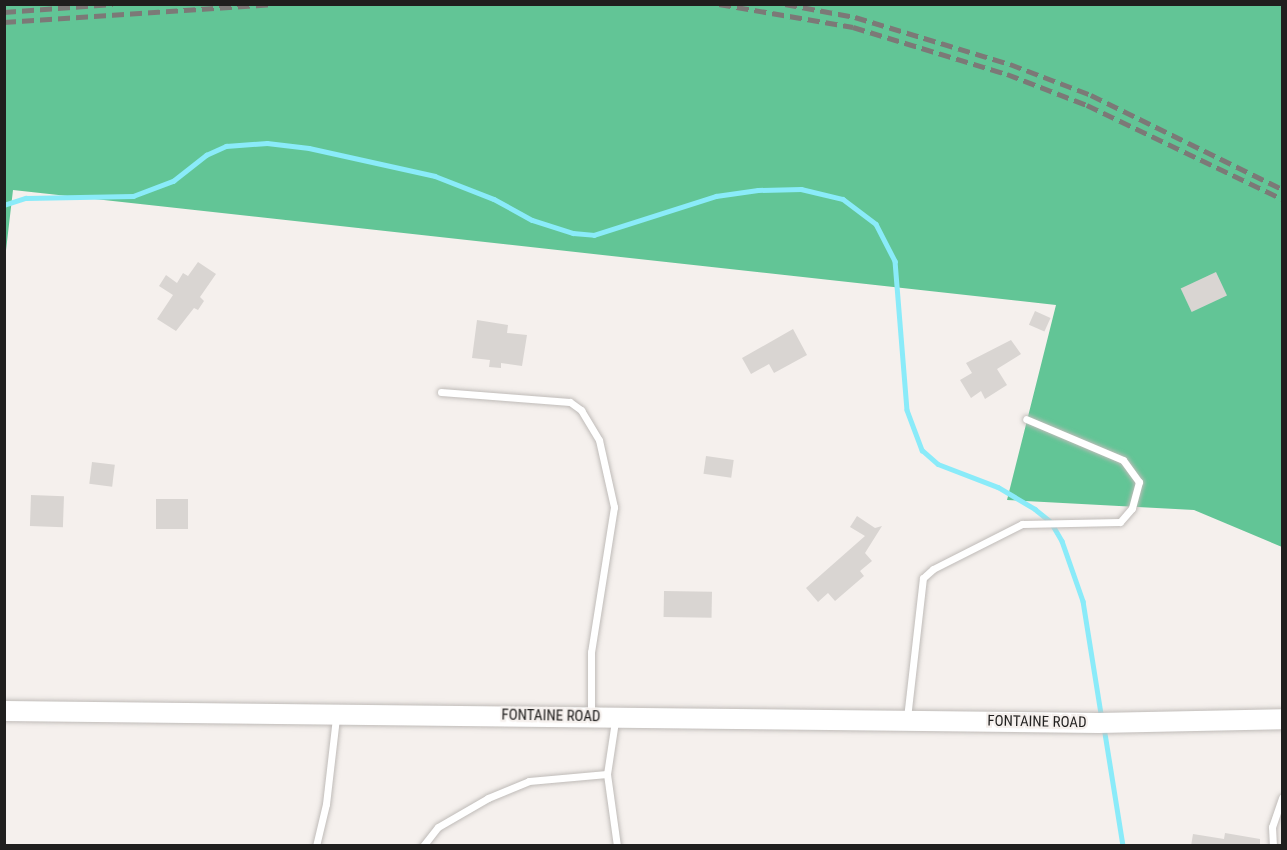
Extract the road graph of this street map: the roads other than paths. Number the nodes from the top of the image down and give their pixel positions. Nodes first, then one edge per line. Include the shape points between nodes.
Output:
1 (441, 392) dead end
2 (1026, 419) dead end
3 (4, 711) edge
4 (336, 714) junction
5 (591, 717) junction
6 (616, 717) junction
7 (1282, 719) edge
8 (907, 720) junction
9 (607, 774) junction
10 (1282, 798) edge
11 (316, 846) edge
12 (423, 846) edge
13 (617, 846) edge
14 (1274, 846) edge

1 - 5 lane via 570,402 580,410 599,440 614,507 591,652
2 - 8 lane via 1123,460 1139,482 1132,508 1120,522 1022,524 933,569 923,578
3 - 4 main road, FONTAINE ROAD
4 - 5 main road, FONTAINE ROAD
4 - 11 lane via 326,804
5 - 6 main road, FONTAINE ROAD
6 - 8 main road, FONTAINE ROAD
6 - 9 lane
7 - 8 main road, FONTAINE ROAD via 1098,723
9 - 12 lane via 529,781 488,798 438,827
9 - 13 lane
10 - 14 lane via 1272,827

